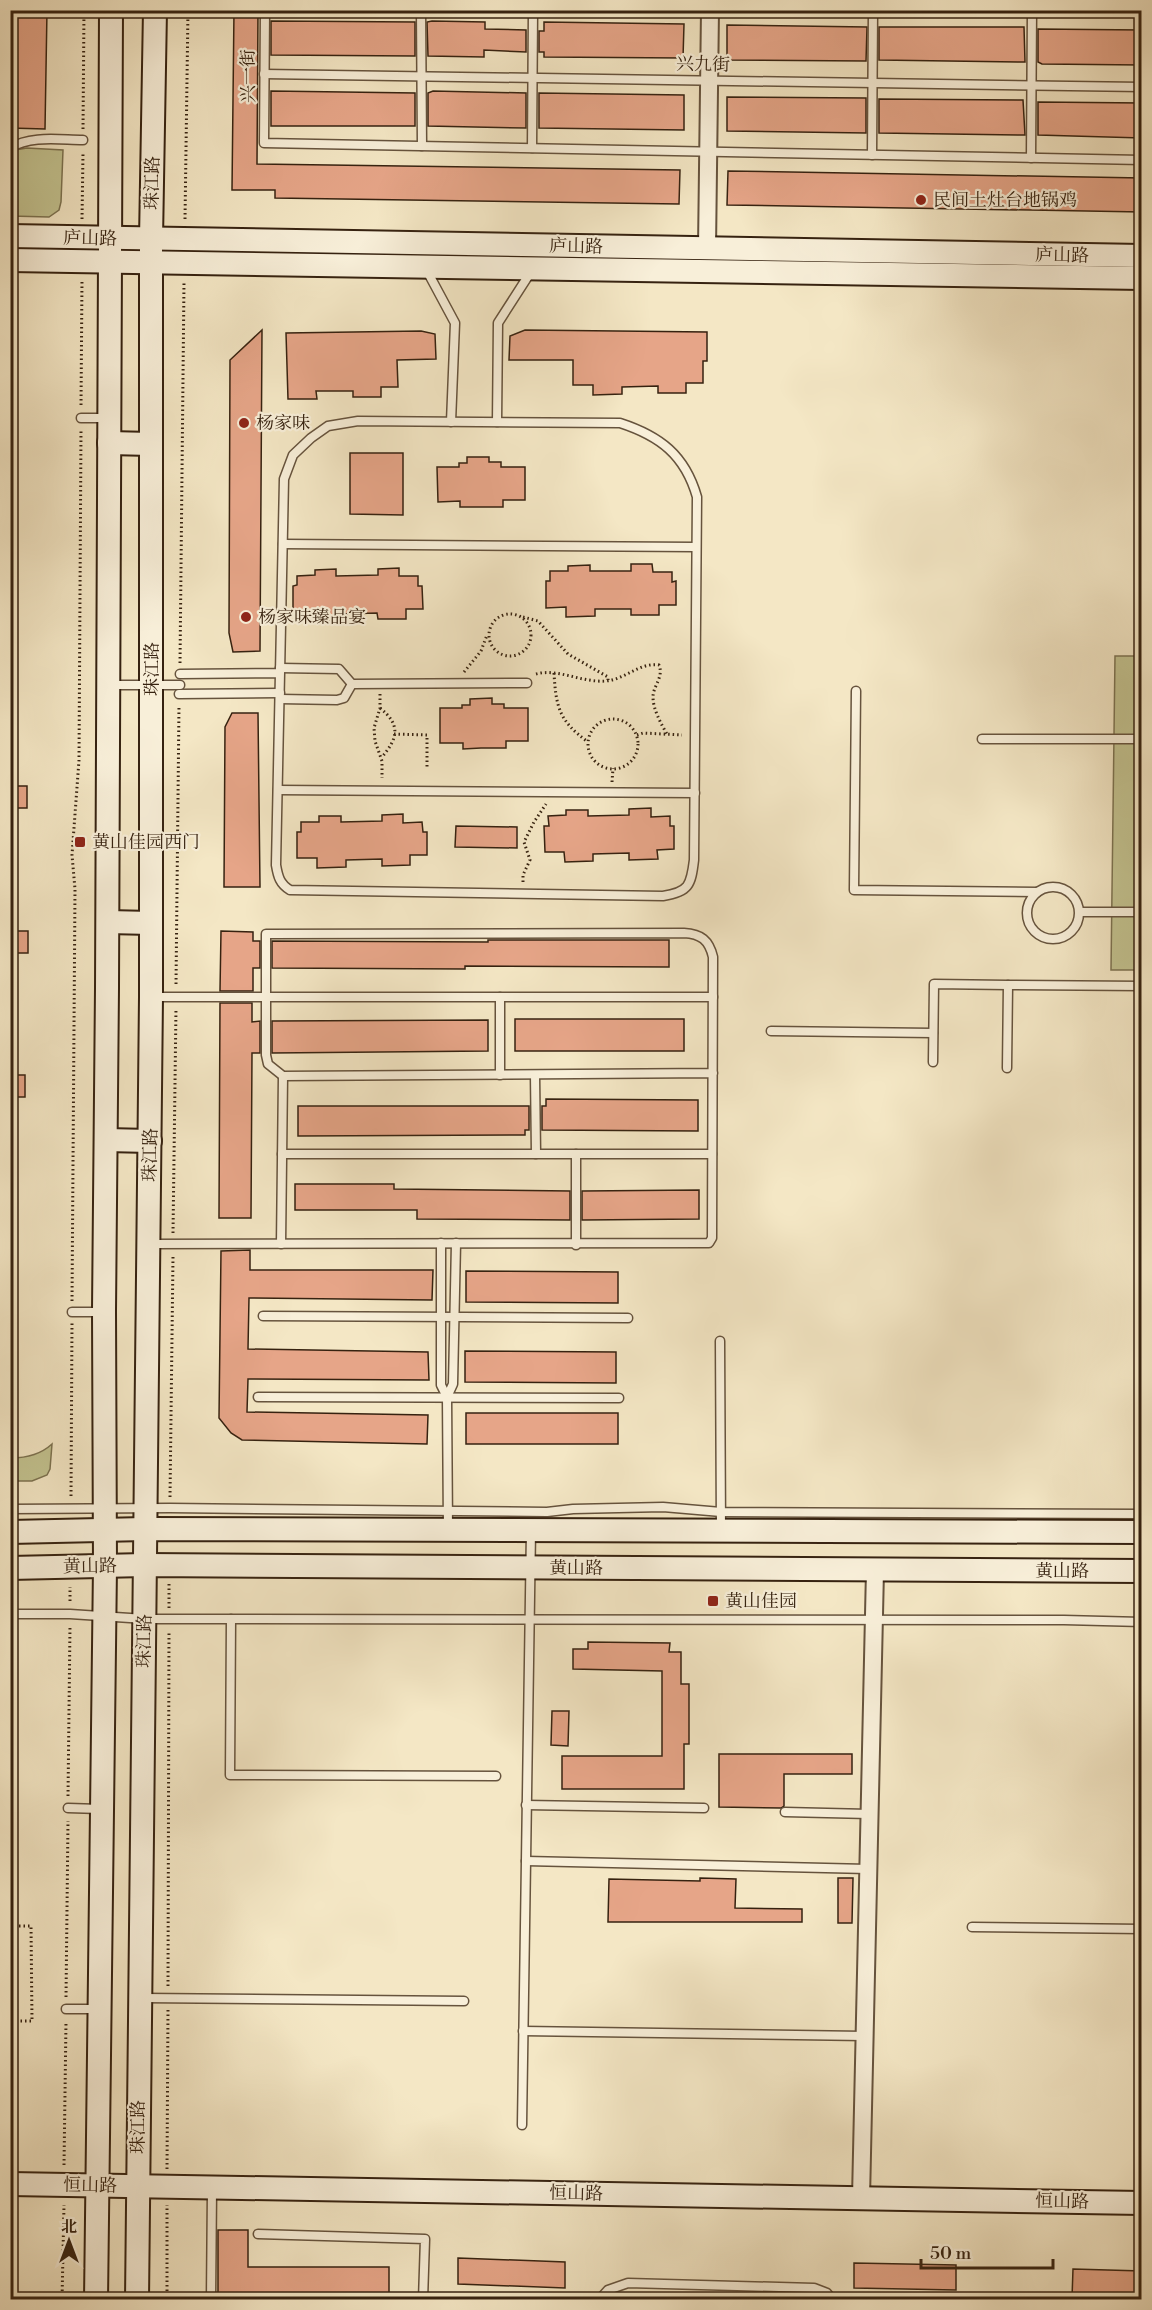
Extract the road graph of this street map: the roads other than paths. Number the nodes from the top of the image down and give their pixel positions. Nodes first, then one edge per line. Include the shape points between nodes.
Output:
1 (111, 10) edge
2 (154, 10) edge
3 (265, 10) edge
4 (422, 10) edge
5 (533, 10) edge
6 (710, 10) edge
7 (873, 10) edge
8 (939, 10) edge
9 (1032, 11) edge
10 (1142, 12) edge
11 (264, 74) junction
12 (421, 76) junction
13 (532, 78) junction
14 (709, 81) junction
15 (872, 83) junction
16 (1032, 86) junction
17 (1142, 87) edge
18 (83, 140) road end
19 (422, 146) junction
20 (10, 148) edge
21 (532, 148) junction
22 (708, 152) junction
23 (872, 154) junction
24 (1031, 158) junction
25 (1142, 160) edge
26 (10, 236) edge
27 (110, 238) junction
28 (151, 239) junction
29 (707, 248) junction
30 (1142, 256) edge
31 (10, 260) edge
32 (110, 262) junction
33 (151, 262) junction
34 (424, 266) junction
35 (534, 268) junction
36 (1142, 278) edge
37 (81, 418) road end
38 (109, 418) junction
39 (451, 422) junction
40 (497, 422) junction
41 (109, 443) junction
42 (151, 444) junction
43 (283, 544) junction
44 (696, 547) junction
45 (280, 670) junction
46 (180, 674) road end
47 (527, 683) road end
48 (352, 684) junction
49 (109, 685) junction
50 (152, 685) junction
51 (856, 691) dead end
52 (280, 696) junction
53 (982, 739) dead end
54 (1142, 739) edge
55 (278, 790) junction
56 (695, 794) junction
57 (1037, 892) junction
58 (1080, 912) junction
59 (1142, 912) edge
60 (108, 922) junction
61 (151, 923) junction
62 (1008, 985) junction
63 (1142, 986) edge
64 (151, 997) junction
65 (266, 997) junction
66 (500, 997) junction
67 (713, 997) junction
68 (771, 1031) dead end
69 (933, 1033) junction
70 (933, 1062) dead end
71 (1007, 1068) dead end
72 (713, 1073) junction
73 (500, 1075) junction
74 (535, 1075) junction
75 (283, 1076) junction
76 (106, 1140) junction
77 (150, 1141) junction
78 (282, 1154) junction
79 (536, 1154) junction
80 (576, 1154) junction
81 (712, 1154) junction
82 (441, 1243) junction
83 (456, 1243) junction
84 (149, 1244) junction
85 (281, 1244) junction
86 (576, 1245) junction
87 (104, 1311) junction
88 (72, 1312) road end
89 (263, 1316) dead end
90 (441, 1317) junction
91 (454, 1317) junction
92 (628, 1318) dead end
93 (720, 1341) dead end
94 (258, 1397) dead end
95 (447, 1397) junction
96 (619, 1398) dead end
97 (10, 1509) edge
98 (1142, 1514) edge
99 (145, 1518) junction
100 (105, 1519) junction
101 (448, 1520) junction
102 (721, 1521) junction
103 (531, 1530) junction
104 (10, 1532) edge
105 (1142, 1532) edge
106 (145, 1565) junction
107 (105, 1566) junction
108 (10, 1568) edge
109 (530, 1568) junction
110 (875, 1570) junction
111 (1142, 1571) edge
112 (10, 1614) edge
113 (105, 1617) junction
114 (145, 1619) junction
115 (231, 1619) junction
116 (529, 1619) junction
117 (874, 1619) junction
118 (1142, 1622) edge
119 (496, 1776) dead end
120 (526, 1805) junction
121 (68, 1808) road end
122 (704, 1808) dead end
123 (102, 1809) junction
124 (785, 1812) dead end
125 (869, 1814) junction
126 (526, 1861) junction
127 (868, 1869) junction
128 (972, 1927) dead end
129 (1142, 1929) edge
130 (140, 1998) junction
131 (464, 2001) dead end
132 (66, 2009) road end
133 (99, 2009) junction
134 (523, 2031) junction
135 (864, 2036) junction
136 (522, 2125) dead end
137 (10, 2173) edge
138 (64, 2179) junction
139 (97, 2180) junction
140 (138, 2180) junction
141 (167, 2181) junction
142 (10, 2184) edge
143 (212, 2187) junction
144 (1142, 2190) edge
145 (861, 2192) junction
146 (1142, 2203) edge
147 (258, 2234) dead end
148 (96, 2300) edge
149 (137, 2300) edge
150 (211, 2300) edge
151 (423, 2300) edge
152 (599, 2300) edge
153 (833, 2300) edge

1 - 27 street
2 - 28 street, 珠江路
3 - 11 lane, 兴一街
4 - 12 lane
5 - 13 lane
6 - 14 street
7 - 15 lane
8 - 9 lane
9 - 10 lane
9 - 16 lane
11 - 12 lane, 兴九街
11 - 19 lane, 兴一街 via 264,142
12 - 13 lane, 兴九街
12 - 19 lane
13 - 14 lane, 兴九街
13 - 21 lane
14 - 15 lane, 兴九街
14 - 22 street
15 - 16 lane, 兴九街
15 - 23 lane
16 - 17 lane, 兴九街
16 - 24 lane
18 - 20 lane via 42,139
19 - 21 lane
21 - 22 lane
22 - 23 lane
22 - 29 street
23 - 24 lane
24 - 25 lane
26 - 27 street, 庐山路
27 - 28 street, 庐山路
27 - 32 street
28 - 29 street, 庐山路
28 - 33 street, 珠江路
29 - 30 street, 庐山路
31 - 32 street, 庐山路
32 - 33 street, 庐山路
32 - 38 street
33 - 34 street, 庐山路
33 - 42 street, 珠江路
34 - 35 street, 庐山路
34 - 39 lane via 455,322
35 - 36 street, 庐山路
35 - 40 lane via 498,322
37 - 38 lane
38 - 41 street
39 - 40 lane
39 - 43 lane via 358,421 328,426 293,454 284,478
40 - 44 lane via 620,423 661,441 685,466 693,484 697,497
41 - 42 street
41 - 49 street
42 - 50 street, 珠江路
43 - 44 lane
43 - 45 lane
44 - 56 lane
45 - 46 lane
45 - 48 lane via 339,669
45 - 52 lane
47 - 48 lane
48 - 52 lane via 344,698 337,700
49 - 50 lane
49 - 60 street
50 - 52 lane
50 - 61 street, 珠江路
51 - 57 lane via 854,890
52 - 55 lane
53 - 54 lane
55 - 56 lane
55 - 56 lane via 276,865 283,886 290,890 663,896 678,894 692,878
57 - 58 lane via 1060,887 1074,896
57 - 58 lane via 1031,898 1027,915 1029,924 1042,937 1060,939 1068,935 1075,929
58 - 59 lane
60 - 61 street
60 - 76 street
61 - 64 street, 珠江路
62 - 63 lane
62 - 69 lane via 934,984
62 - 71 lane
64 - 65 lane
64 - 77 street, 珠江路
65 - 66 lane
65 - 67 lane via 266,934 684,933 695,934 710,947
65 - 75 lane via 266,1055 268,1064
66 - 67 lane
66 - 73 lane
67 - 72 lane
68 - 69 lane
69 - 70 lane
72 - 74 lane
72 - 81 lane
73 - 74 lane
73 - 75 lane
74 - 79 lane
75 - 78 lane
76 - 77 street
76 - 87 street
77 - 84 street, 珠江路
78 - 79 lane
78 - 85 lane
79 - 80 lane
80 - 81 lane
80 - 86 lane
81 - 86 lane via 709,1243
82 - 83 lane
82 - 85 lane
82 - 90 lane
83 - 86 lane
83 - 91 lane
84 - 85 lane
84 - 99 street, 珠江路
87 - 88 lane
87 - 100 street
89 - 90 lane
90 - 91 lane
90 - 95 lane via 441,1385
91 - 92 lane
91 - 95 lane via 453,1384
93 - 102 lane
94 - 95 lane
95 - 96 lane
95 - 101 lane
97 - 100 lane via 71,1508
98 - 102 lane
99 - 100 street, 黄山路
99 - 101 street, 黄山路
99 - 101 lane via 170,1508
99 - 106 street, 珠江路
100 - 104 street, 黄山路
100 - 107 street
101 - 102 lane via 573,1509 663,1507
101 - 103 street, 黄山路
102 - 103 street, 黄山路
102 - 105 street, 黄山路
103 - 109 lane
106 - 107 street, 黄山路
106 - 109 street, 黄山路
106 - 114 street, 珠江路
107 - 108 street, 黄山路
107 - 113 street
109 - 110 street, 黄山路
109 - 116 lane
110 - 111 street, 黄山路
110 - 117 street
112 - 113 lane
113 - 114 lane
113 - 123 street
114 - 115 lane
114 - 130 street, 珠江路
115 - 116 lane
115 - 119 lane via 230,1775
116 - 117 lane
116 - 120 lane
117 - 118 lane
117 - 125 street
120 - 122 lane
120 - 126 lane
121 - 123 lane
123 - 133 street
124 - 125 lane
125 - 127 street
126 - 127 lane
126 - 134 lane
127 - 135 street
128 - 129 lane
130 - 131 lane
130 - 140 street, 珠江路
132 - 133 lane
133 - 139 street
134 - 135 lane
134 - 136 lane
135 - 145 street
137 - 138 street, 恒山路
138 - 139 street, 恒山路
138 - 142 street, 恒山路
139 - 140 street, 恒山路
139 - 148 street
140 - 141 street, 恒山路
140 - 149 street, 珠江路
141 - 143 street, 恒山路
141 - 145 street, 恒山路
143 - 145 street, 恒山路
143 - 150 lane
144 - 145 street, 恒山路
145 - 146 street, 恒山路
147 - 151 lane via 425,2239
152 - 153 lane via 608,2290 628,2283 814,2288

